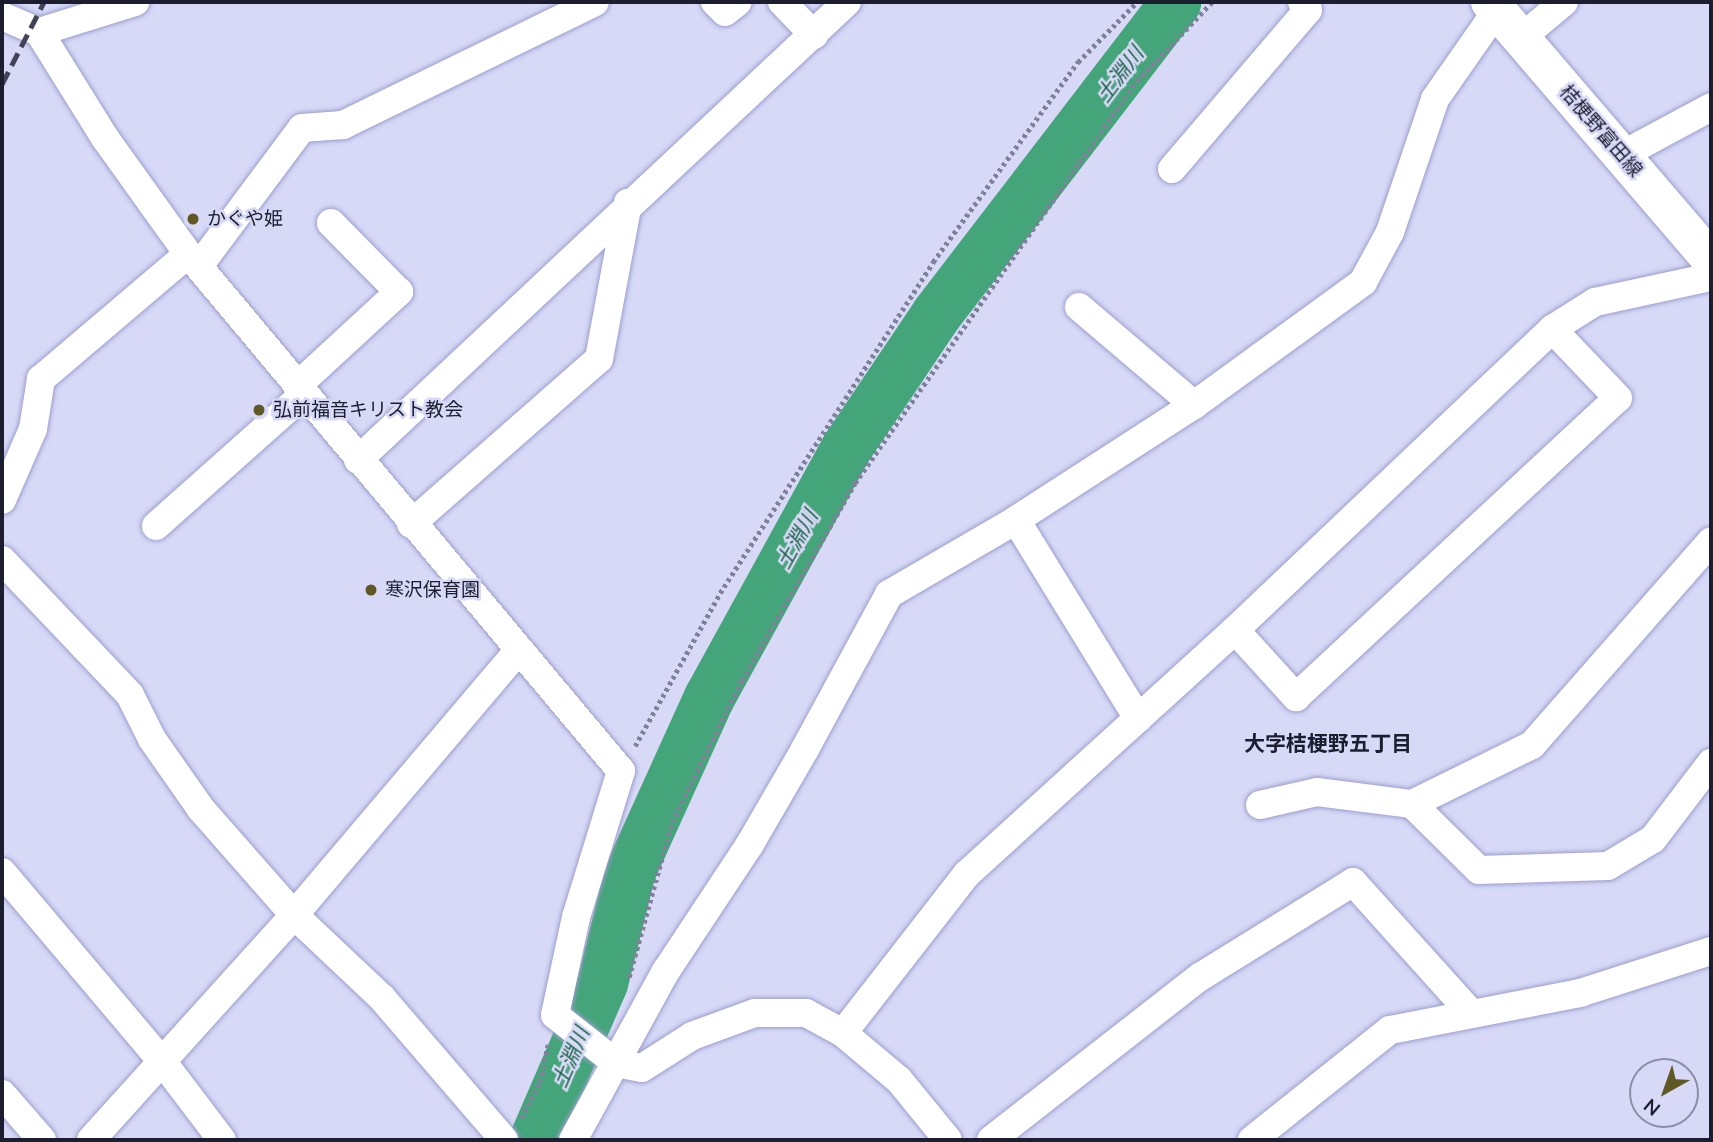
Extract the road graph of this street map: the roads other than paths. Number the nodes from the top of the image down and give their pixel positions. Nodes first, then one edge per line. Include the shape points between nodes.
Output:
1 (135, 2) edge
2 (595, 2) edge
3 (715, 2) edge
4 (738, 2) edge
5 (782, 2) edge
6 (847, 2) edge
7 (1302, 2) edge
8 (1564, 2) edge
9 (2, 16) edge
10 (1502, 16) edge
11 (39, 32) junction
12 (814, 35) junction
13 (1711, 107) edge
14 (1622, 155) junction
15 (1172, 169) dead end
16 (628, 203) junction
17 (331, 223) dead end
18 (194, 260) junction
19 (1711, 260) edge
20 (1711, 277) edge
21 (1079, 307) dead end
22 (1552, 329) junction
23 (301, 390) junction
24 (1194, 405) junction
25 (358, 460) junction
26 (2, 500) edge
27 (1016, 520) junction
28 (411, 524) junction
29 (156, 526) dead end
30 (1711, 541) edge
31 (2, 560) edge
32 (1235, 631) junction
33 (517, 652) junction
34 (1138, 718) junction
35 (1711, 763) edge
36 (1412, 804) junction
37 (1261, 805) dead end
38 (2, 873) edge
39 (294, 915) junction
40 (1711, 951) edge
41 (1471, 1013) junction
42 (843, 1033) junction
43 (608, 1055) junction
44 (162, 1060) junction
45 (2, 1094) edge
46 (510, 1134) edge
47 (103, 1136) edge
48 (42, 1140) edge
49 (222, 1140) edge
50 (573, 1140) edge
51 (948, 1140) edge
52 (990, 1140) edge
53 (1252, 1140) edge

1 - 11 street
2 - 18 street via 342,125 302,128
3 - 4 street via 725,12
5 - 12 street
6 - 12 street
7 - 15 street via 1308,10
8 - 10 street
9 - 11 street
10 - 14 main road, 桔梗野富田線
10 - 24 street via 1435,99 1390,232 1363,282
11 - 18 street via 106,138
12 - 16 street
13 - 14 street
14 - 19 main road, 桔梗野富田線
16 - 25 street
16 - 28 street via 598,359
17 - 23 street via 399,292
18 - 23 street
18 - 26 street via 41,379 33,429
20 - 22 street via 1595,302
21 - 24 street
22 - 32 street
22 - 32 street via 1618,398 1296,697
23 - 25 street
23 - 29 street
24 - 27 street
25 - 28 street
27 - 34 street
27 - 43 street via 889,594 750,844
28 - 33 street
30 - 36 street via 1532,745
31 - 39 street via 130,695 152,739 201,809
32 - 34 street
33 - 39 street
33 - 43 street via 621,771 576,917 559,1018
34 - 42 street via 967,874
35 - 36 street via 1653,839 1608,866 1479,870
36 - 37 street via 1317,792
38 - 44 street
39 - 44 street
39 - 46 street via 382,998
40 - 41 street via 1580,993
41 - 52 street via 1353,882 1200,977
41 - 53 street via 1390,1030
42 - 43 street via 806,1013 755,1013 692,1036 642,1068
42 - 51 street via 899,1080
43 - 50 street
44 - 47 street
44 - 49 street
45 - 48 street

